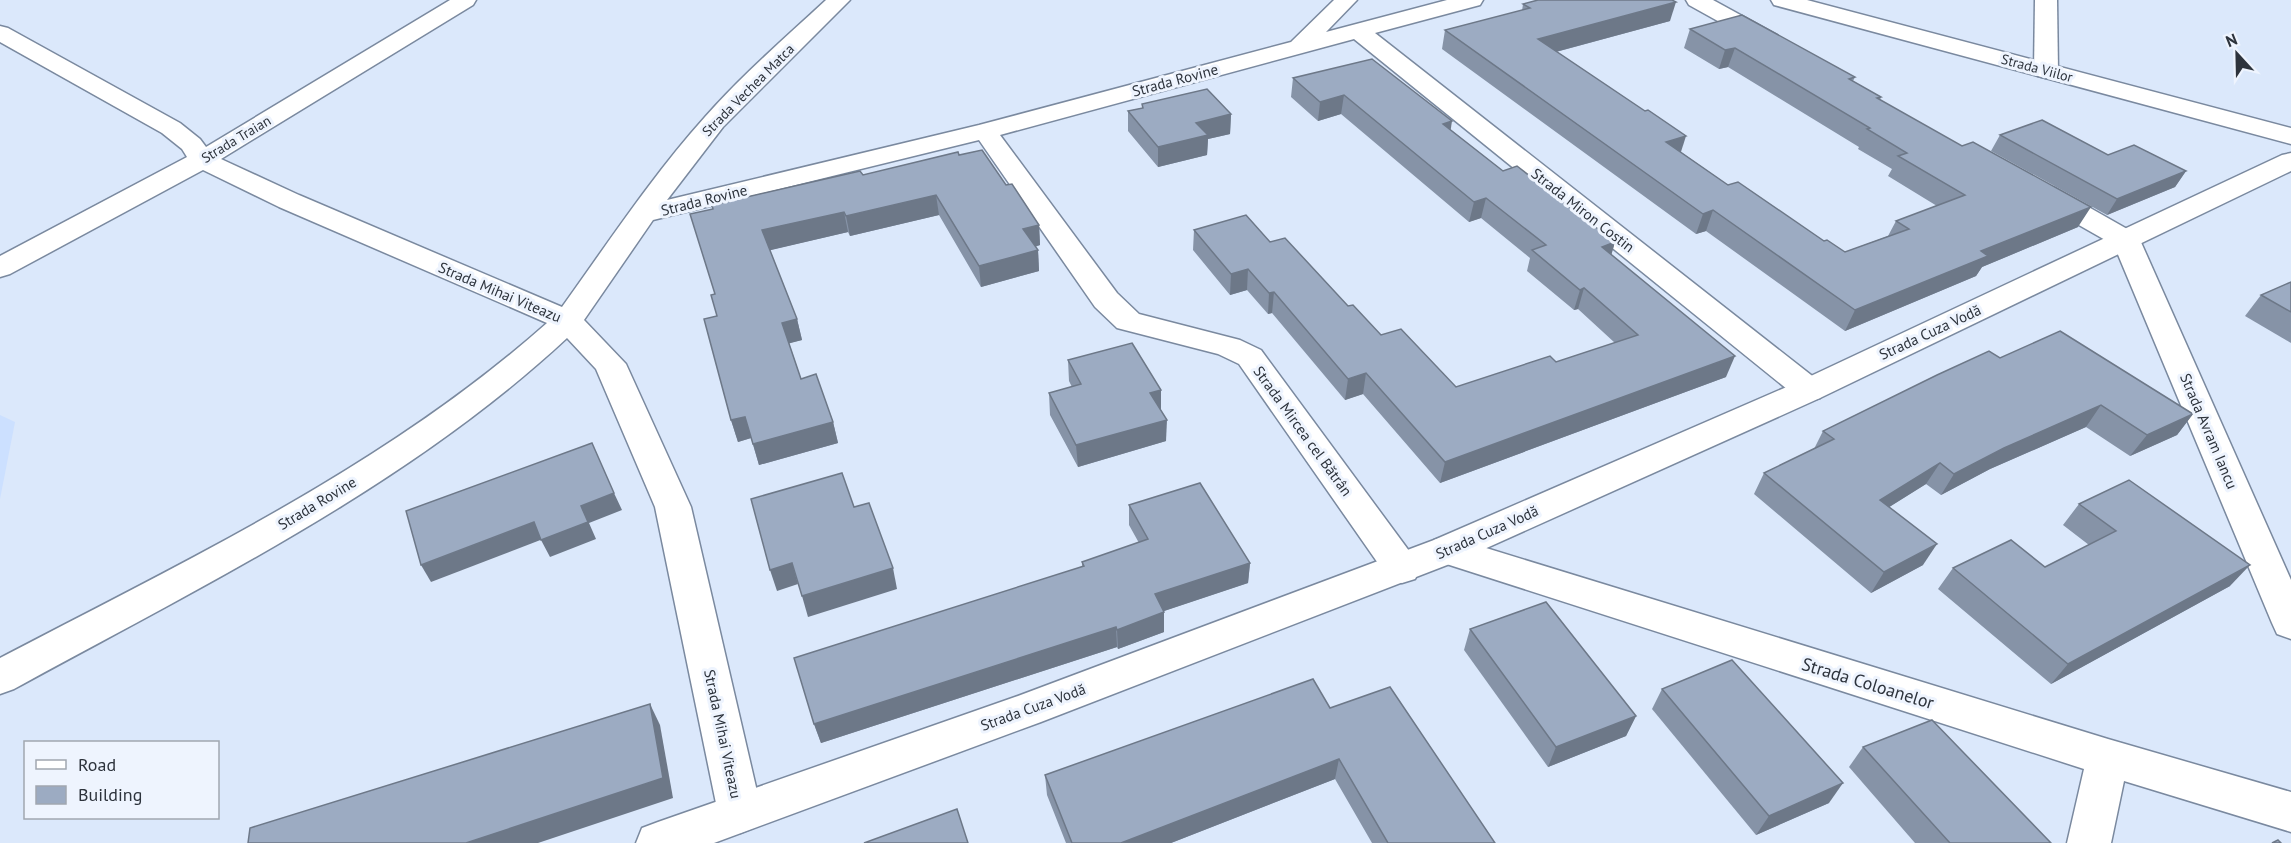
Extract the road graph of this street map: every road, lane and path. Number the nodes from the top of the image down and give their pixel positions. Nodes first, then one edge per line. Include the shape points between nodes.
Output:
1 (465, 0) edge
2 (839, 0) edge
3 (1346, 0) edge
4 (1472, 0) edge
5 (1697, 0) edge
6 (1782, 0) edge
7 (2046, 0) edge
8 (1357, 30) junction
9 (2, 37) edge
10 (1298, 47) junction
11 (1792, 53) edge
12 (2046, 70) junction
13 (985, 131) junction
14 (2291, 136) edge
15 (202, 160) junction
16 (2291, 161) edge
17 (2020, 180) edge
18 (644, 214) junction
19 (2126, 240) junction
20 (0, 268) edge
21 (568, 321) junction
22 (1809, 390) junction
23 (1447, 550) junction
24 (1402, 568) junction
25 (2291, 623) edge
26 (0, 677) edge
27 (2108, 758) junction
28 (2291, 812) edge
29 (740, 813) junction
30 (658, 843) edge
31 (2090, 843) edge

1 - 15 street, Strada Traian
2 - 18 street, Strada Vechea Matca via 714,122
3 - 10 street
4 - 8 street, Strada Rovine
5 - 11 street
6 - 12 street, Strada Viilor
7 - 12 street
8 - 10 street, Strada Rovine
8 - 22 street, Strada Miron Costin
9 - 15 street, Strada Mihai Viteazu via 171,128
10 - 13 street, Strada Rovine
12 - 14 street, Strada Viilor
13 - 18 street, Strada Rovine
13 - 24 street, Strada Mircea cel Bătrân via 1106,300 1128,321 1230,347 1250,357
15 - 20 street, Strada Traian
15 - 21 street, Strada Mihai Viteazu
16 - 19 street, Strada Cuza Vodă
17 - 19 street
18 - 21 street, Strada Rovine
19 - 22 street, Strada Cuza Vodă
19 - 25 street, Strada Avram Iancu
21 - 26 street, Strada Rovine via 515,369 445,423 366,473 265,535
21 - 29 street, Strada Mihai Viteazu via 610,364 673,507
22 - 23 street, Strada Cuza Vodă
23 - 24 street, Strada Cuza Vodă
23 - 27 street, Strada Coloanelor
24 - 29 street, Strada Cuza Vodă via 1027,710
27 - 28 street, Strada Coloanelor
27 - 31 street
29 - 30 street, Strada Cuza Vodă

